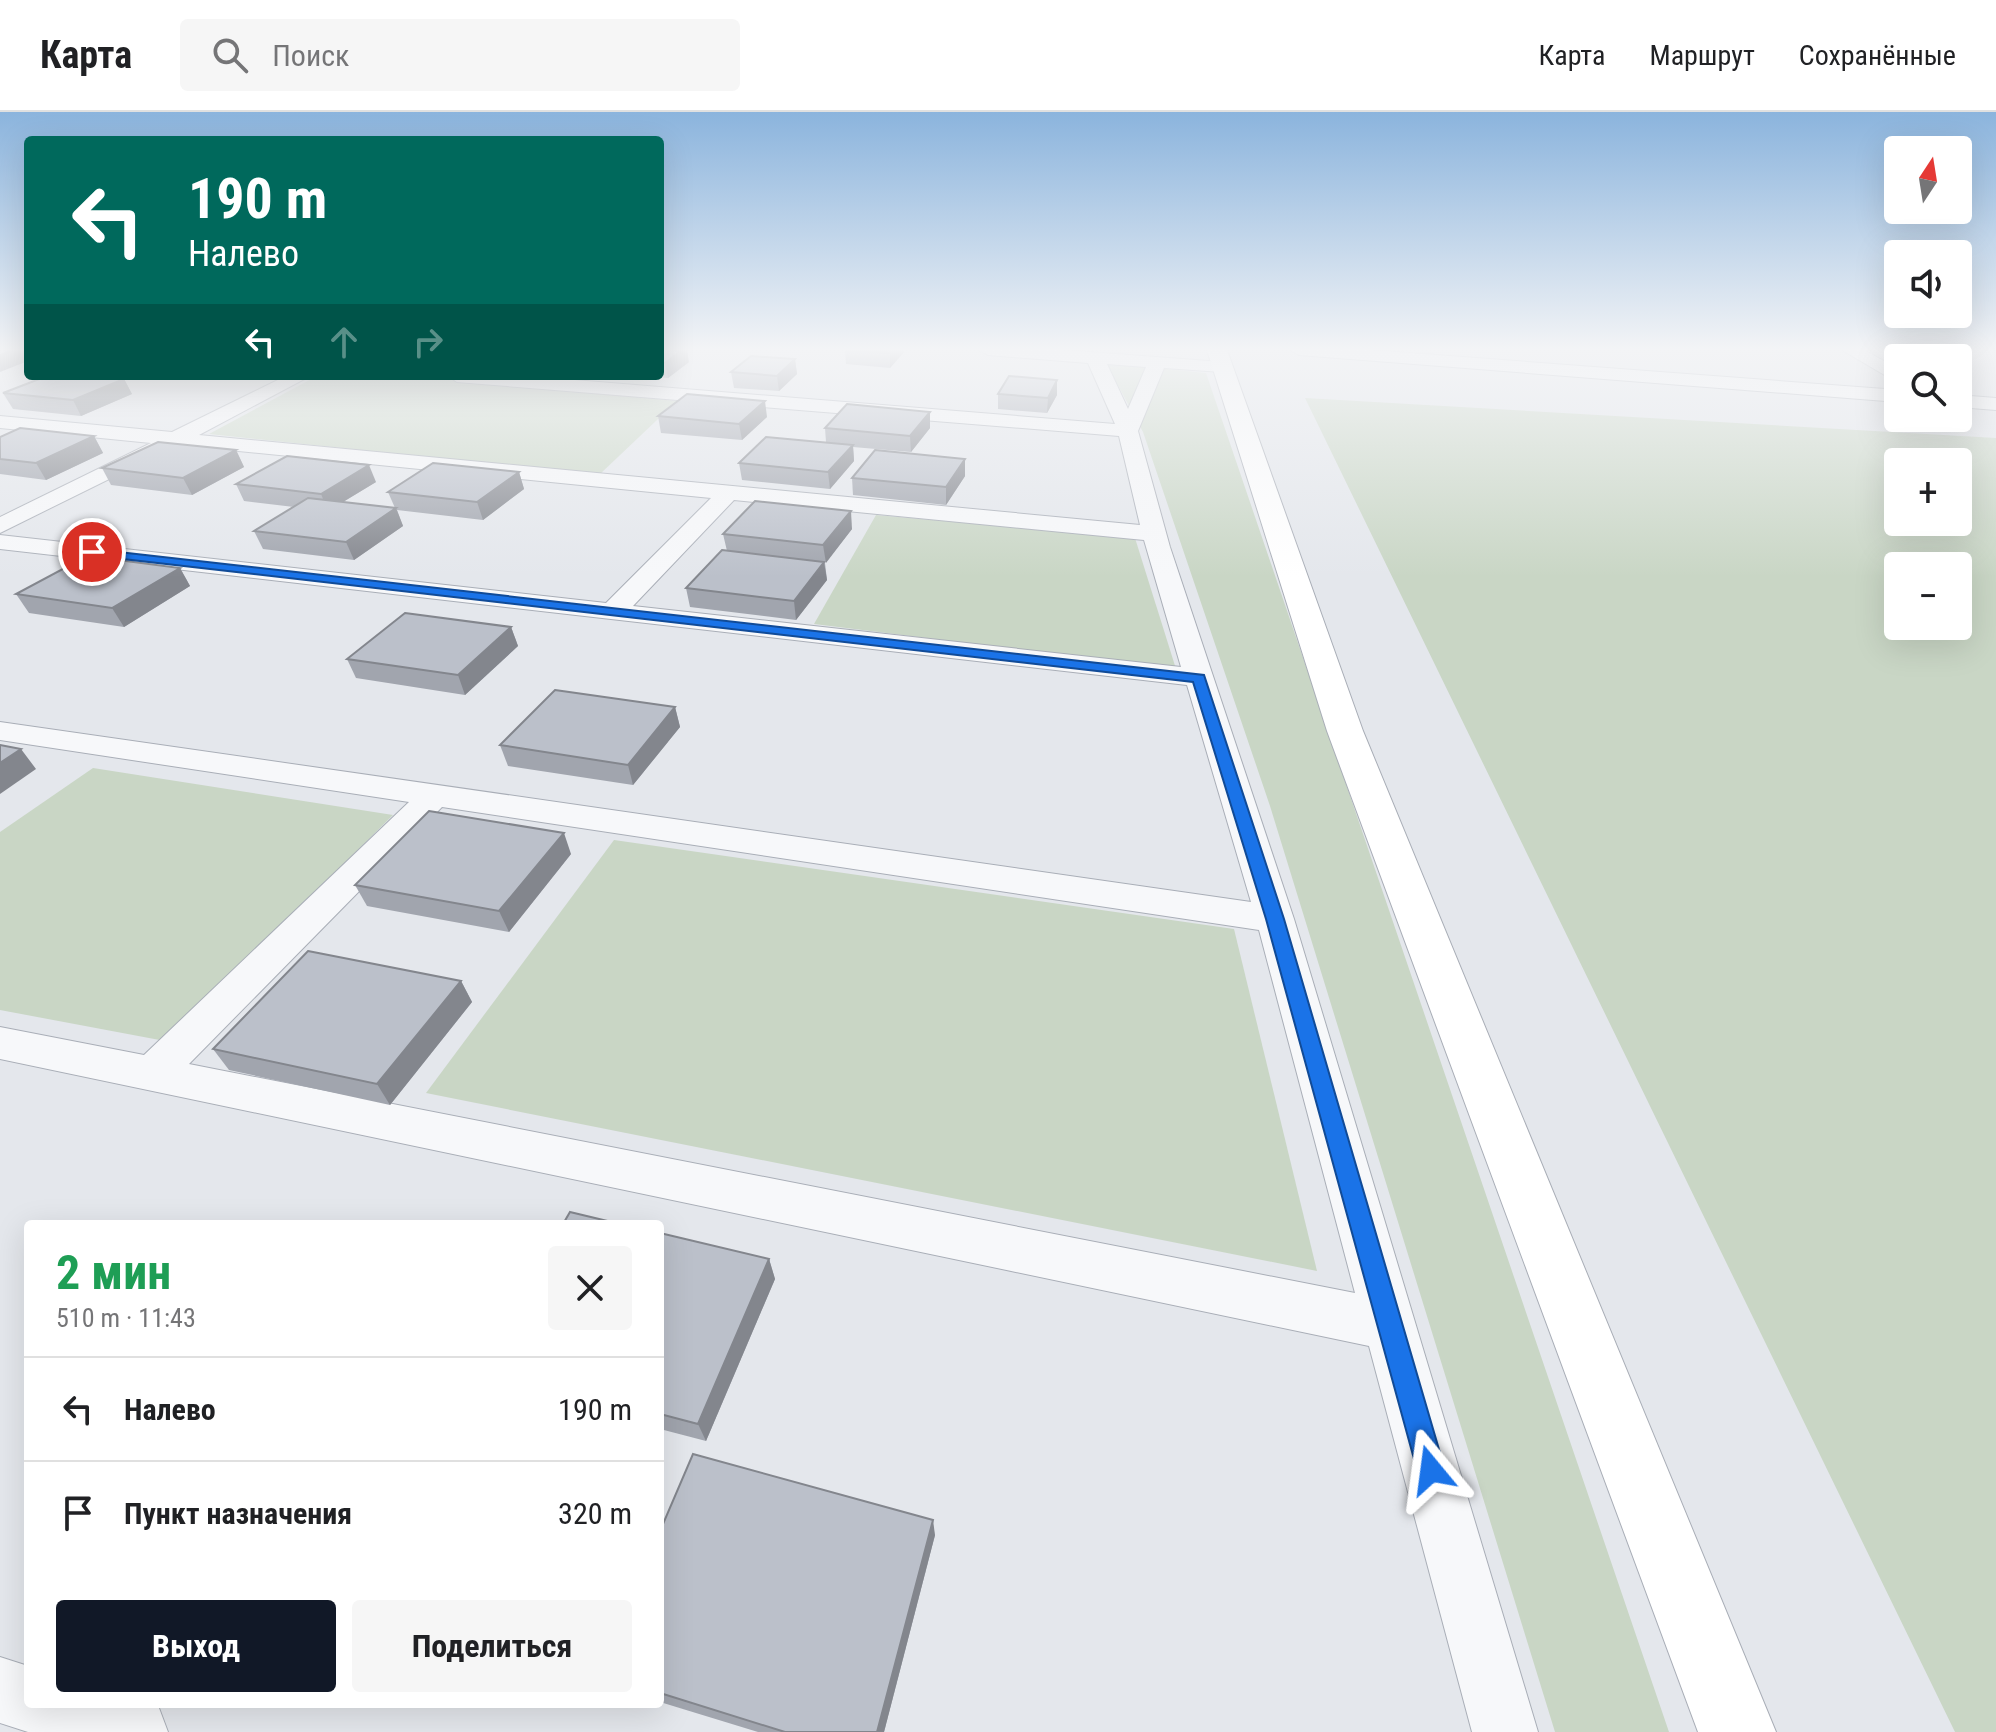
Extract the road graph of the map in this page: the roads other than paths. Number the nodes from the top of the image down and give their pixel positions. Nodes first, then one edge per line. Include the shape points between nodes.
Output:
1 (37, 426) edge
2 (202, 426) edge
3 (1062, 426) edge
4 (1126, 426) edge
5 (1130, 426) edge
6 (1242, 426) edge
7 (1128, 431) junction
8 (175, 439) junction
9 (728, 493) junction
10 (0, 526) edge
11 (1155, 534) junction
12 (0, 542) edge
13 (612, 612) junction
14 (1199, 678) junction
15 (0, 731) edge
16 (435, 795) junction
17 (1275, 919) junction
18 (0, 1043) edge
19 (152, 1074) junction
20 (1390, 1325) junction
21 (0, 1690) edge
22 (24, 1698) edge
23 (57, 1708) edge
24 (135, 1732) edge
25 (1505, 1732) edge
26 (1737, 1732) edge

1 - 8 street
2 - 8 street
3 - 7 street
4 - 7 street
5 - 7 street
6 - 26 main road via 1345,731
7 - 11 street
8 - 9 street
8 - 10 street
9 - 11 street
9 - 13 street
11 - 14 street
12 - 13 street
13 - 14 street
14 - 17 street
15 - 16 street
16 - 17 street
16 - 19 street
17 - 20 street
18 - 19 street
19 - 20 street
20 - 25 street
21 - 22 street
23 - 24 street

